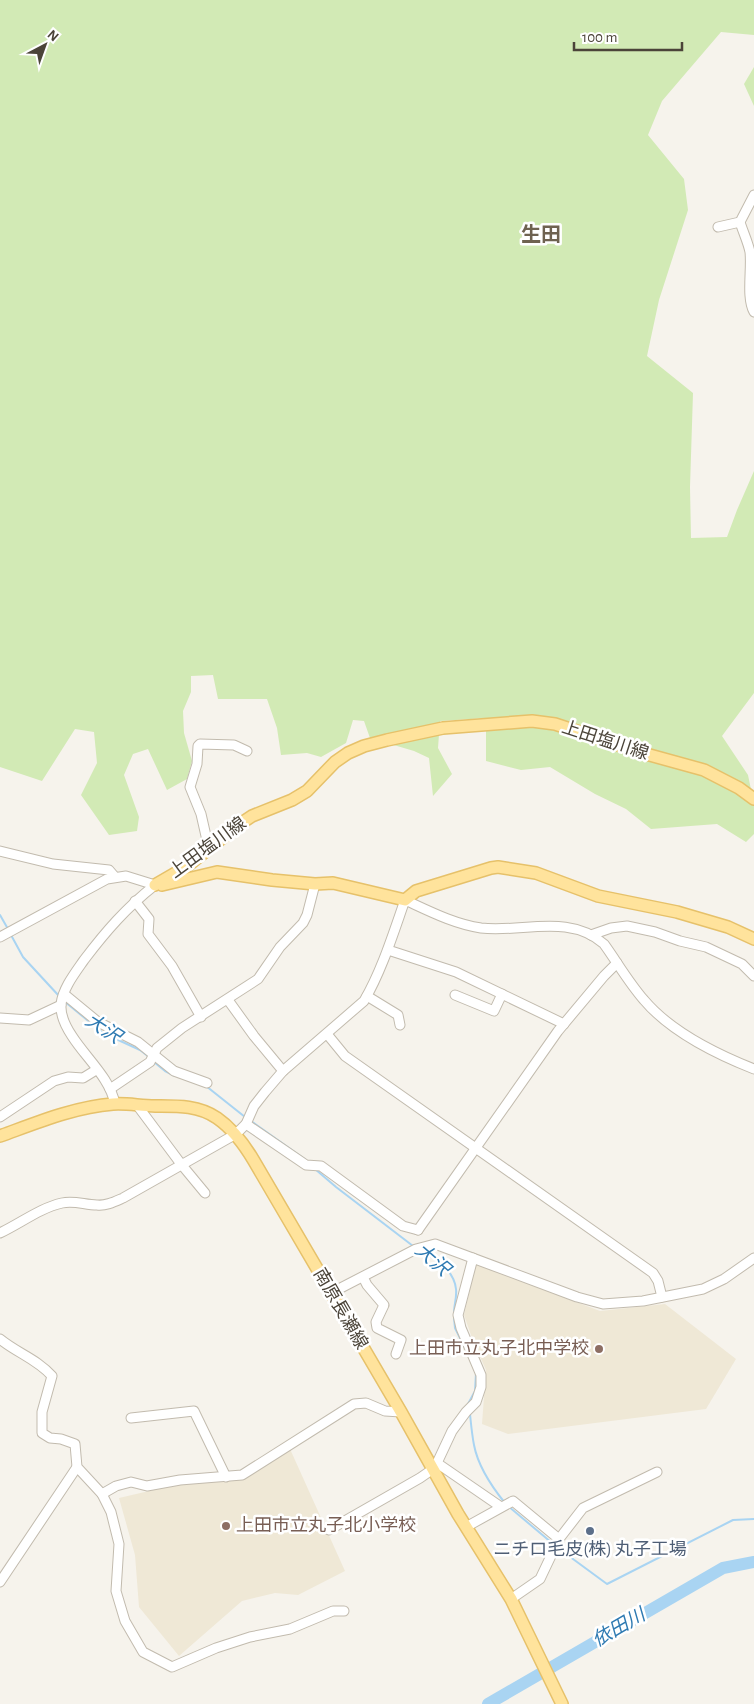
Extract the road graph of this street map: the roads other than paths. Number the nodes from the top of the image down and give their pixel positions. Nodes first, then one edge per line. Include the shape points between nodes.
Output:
1 (754, 195) edge
2 (740, 222) junction
3 (718, 227) dead end
4 (754, 312) edge
5 (247, 751) dead end
6 (754, 799) edge
7 (212, 847) junction
8 (0, 851) edge
9 (115, 877) junction
10 (315, 884) junction
11 (155, 885) junction
12 (405, 900) junction
13 (135, 901) junction
14 (591, 935) junction
15 (0, 937) edge
16 (754, 939) edge
17 (388, 950) junction
18 (617, 963) junction
19 (754, 976) edge
20 (64, 994) junction
21 (502, 994) junction
22 (455, 995) dead end
23 (367, 996) junction
24 (228, 1000) junction
25 (61, 1005) junction
26 (201, 1017) junction
27 (0, 1018) edge
28 (564, 1024) junction
29 (400, 1025) dead end
30 (327, 1034) junction
31 (154, 1054) junction
32 (754, 1069) edge
33 (96, 1070) junction
34 (283, 1071) junction
35 (207, 1083) dead end
36 (110, 1089) junction
37 (115, 1104) junction
38 (138, 1105) junction
39 (0, 1117) edge
40 (246, 1124) junction
41 (236, 1134) junction
42 (0, 1136) edge
43 (477, 1147) junction
44 (181, 1164) junction
45 (205, 1193) dead end
46 (418, 1230) junction
47 (0, 1233) edge
48 (425, 1246) junction
49 (473, 1258) junction
50 (754, 1258) edge
51 (363, 1276) junction
52 (331, 1293) junction
53 (662, 1297) junction
54 (0, 1339) edge
55 (396, 1354) dead end
56 (401, 1412) junction
57 (130, 1418) dead end
58 (435, 1466) junction
59 (77, 1467) junction
60 (657, 1472) dead end
61 (226, 1477) junction
62 (102, 1494) junction
63 (501, 1507) junction
64 (466, 1527) junction
65 (329, 1530) dead end
66 (559, 1539) junction
67 (0, 1582) edge
68 (511, 1599) junction
69 (344, 1612) dead end
70 (562, 1704) edge

1 - 2 street
2 - 3 street
2 - 4 street via 749,251 750,302
5 - 7 street via 234,745 198,746 190,787
6 - 7 main road, 上田塩川線 via 704,770 555,724 532,721 443,728 364,746 348,753 306,791 252,816
7 - 11 main road, 上田塩川線
8 - 9 street via 53,864 109,870
9 - 11 street via 126,876
9 - 15 street
10 - 11 main road, 上田塩川線 via 217,872 164,886
10 - 12 main road, 上田塩川線 via 333,883
10 - 24 street via 303,923 280,947 258,979
11 - 13 street
12 - 14 street via 450,921 481,928 546,925
12 - 16 main road via 416,891 498,868 536,873 598,896 677,912
12 - 17 street
13 - 20 street via 107,930
13 - 26 street via 149,919 148,934 172,966
14 - 18 street via 604,944
14 - 19 street via 627,926 654,932 706,947 742,964
17 - 21 street via 456,972
17 - 23 street
18 - 28 street
18 - 32 street via 644,1001 659,1015 702,1045
20 - 25 street
20 - 31 street via 98,1022
21 - 22 street via 494,1011
21 - 28 street
23 - 29 street via 398,1015
23 - 30 street
24 - 26 street
24 - 34 street
25 - 27 street via 29,1020
25 - 33 street via 71,1035
26 - 31 street via 182,1028
28 - 43 street
30 - 34 street
30 - 43 street via 345,1056
31 - 35 street via 174,1071
31 - 36 street via 150,1062
33 - 36 street
33 - 39 street via 84,1078 68,1077 54,1081
34 - 40 street via 254,1106
36 - 37 street
37 - 38 main road, 南原長瀬線
37 - 42 main road, 南原長瀬線 via 93,1106
38 - 41 main road, 南原長瀬線 via 185,1106 202,1110 218,1118
38 - 44 street
40 - 41 street
40 - 46 street via 306,1165 321,1166 403,1226
41 - 44 street
41 - 52 main road, 南原長瀬線
43 - 46 street
43 - 53 street via 653,1273
44 - 45 street
44 - 47 street via 110,1204 62,1203
46 - 48 street
48 - 49 street via 436,1244
48 - 51 street
49 - 53 street via 603,1304
49 - 58 street via 458,1315 481,1375 481,1387 476,1402 452,1431
50 - 53 street via 703,1289
51 - 52 street
51 - 55 street via 384,1305 376,1322 377,1328 401,1340
52 - 56 main road, 南原長瀬線
54 - 59 street via 43,1366 52,1376 42,1412 42,1433 75,1444
56 - 58 main road, 南原長瀬線
56 - 61 street via 385,1411 366,1403 354,1404 242,1475
57 - 61 street via 194,1411
58 - 63 street
58 - 64 main road, 南原長瀬線
58 - 65 street via 420,1478
59 - 62 street
59 - 67 street
60 - 66 street via 582,1508
61 - 62 street via 147,1486 131,1482
62 - 69 street via 111,1512 119,1544 116,1591 125,1621 143,1652 172,1667 250,1637 290,1629 333,1611
63 - 64 street
63 - 66 street via 513,1501
64 - 68 main road, 南原長瀬線
66 - 68 street via 540,1579
68 - 70 main road, 南原長瀬線

